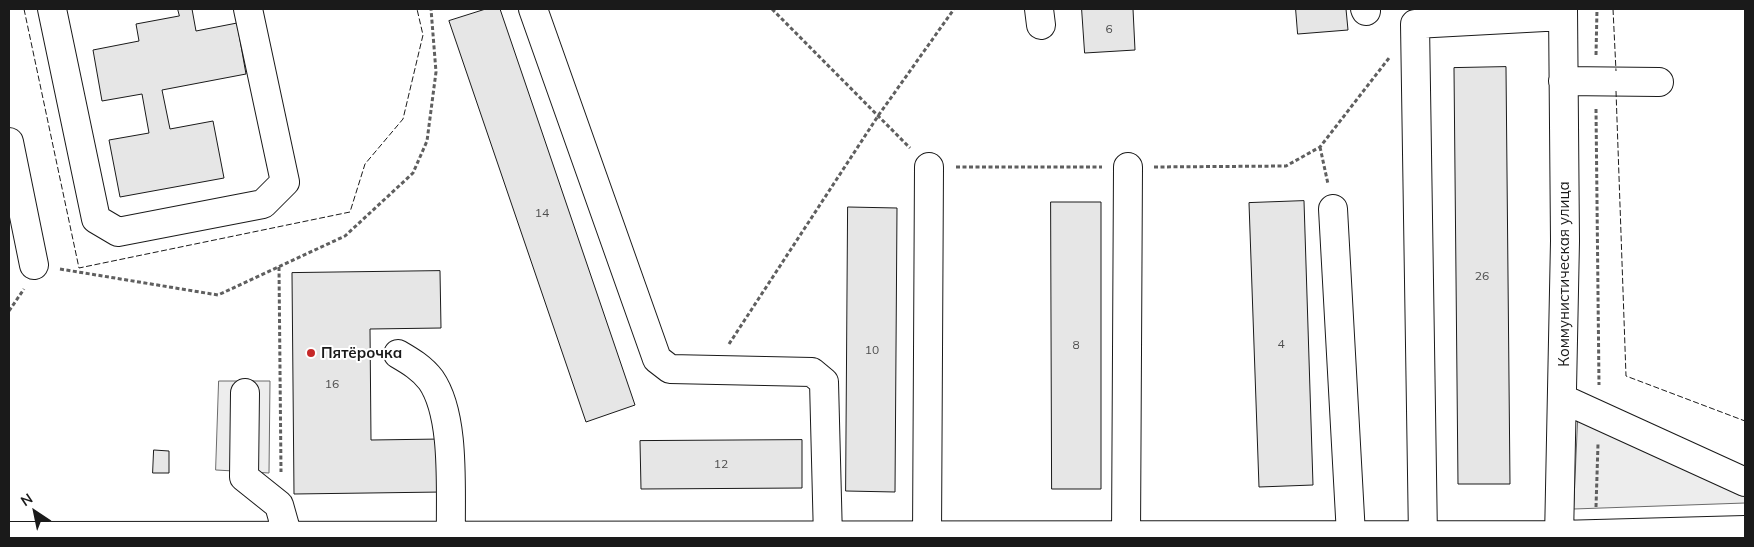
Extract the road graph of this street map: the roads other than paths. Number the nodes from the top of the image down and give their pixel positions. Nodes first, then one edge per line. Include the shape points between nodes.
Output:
1 (248, 9) edge
2 (533, 9) edge
3 (60, 10) edge
4 (1563, 12) edge
5 (1414, 16) edge
6 (1563, 81) junction
7 (1659, 82) dead end
8 (9, 142) edge
9 (929, 167) road end
10 (1128, 167) road end
11 (1333, 209) road end
12 (34, 265) dead end
13 (398, 354) dead end
14 (245, 393) dead end
15 (1563, 399) junction
16 (1745, 482) edge
17 (1745, 530) edge
18 (451, 535) junction
19 (9, 536) edge
20 (927, 536) junction
21 (1126, 536) junction
22 (1351, 536) junction
23 (288, 537) junction
24 (828, 537) edge
25 (1012, 537) edge
26 (1210, 537) edge
27 (1423, 537) edge
28 (1559, 537) edge

1 - 3 street via 285,182 264,204 118,232 96,219
2 - 24 street via 658,359 670,369 812,372 824,382
4 - 5 street
4 - 6 street, Коммунистическая улица
5 - 27 street
6 - 7 street
6 - 15 street, Коммунистическая улица
8 - 12 street
9 - 20 street
10 - 21 street
11 - 22 street
13 - 18 street via 417,365 440,396 447,421
14 - 23 street via 244,477 280,505
15 - 16 street via 1599,427
15 - 28 street, Коммунистическая улица
17 - 28 street
18 - 23 street
18 - 24 street
19 - 23 street
20 - 24 street
20 - 25 street
21 - 25 street
21 - 26 street
22 - 26 street
22 - 27 street
27 - 28 street

